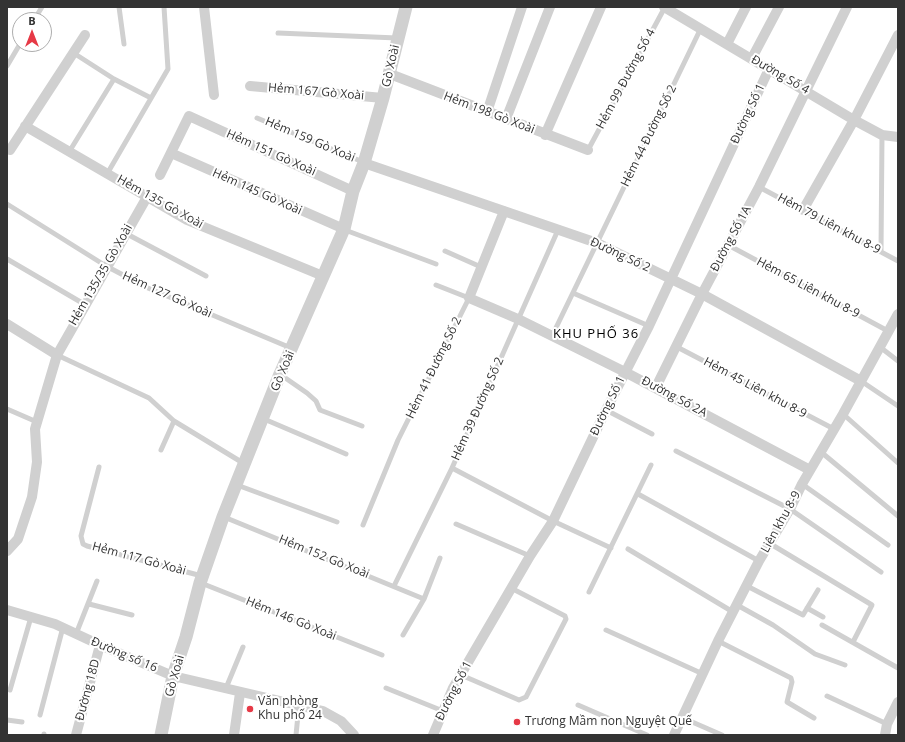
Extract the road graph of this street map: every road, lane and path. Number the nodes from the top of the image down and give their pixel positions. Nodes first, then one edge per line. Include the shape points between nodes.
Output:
1 (119, 7) edge
2 (164, 7) edge
3 (204, 7) edge
4 (406, 7) edge
5 (522, 7) edge
6 (550, 7) edge
7 (601, 7) edge
8 (664, 7) edge
9 (746, 7) edge
10 (779, 7) edge
11 (847, 7) edge
12 (701, 28) junction
13 (278, 33) dead end
14 (898, 34) edge
15 (85, 35) dead end
16 (398, 38) junction
17 (124, 44) dead end
18 (727, 44) junction
19 (15, 52) edge
20 (72, 52) junction
21 (752, 58) junction
22 (7, 66) edge
23 (769, 69) junction
24 (390, 74) junction
25 (114, 79) junction
26 (250, 86) dead end
27 (806, 90) junction
28 (214, 95) dead end
29 (150, 98) junction
30 (384, 98) junction
31 (487, 112) junction
32 (257, 118) dead end
33 (506, 119) junction
34 (854, 120) junction
35 (25, 126) junction
36 (545, 135) junction
37 (882, 135) junction
38 (898, 137) edge
39 (10, 150) dead end
40 (588, 150) joint
41 (69, 152) junction
42 (171, 153) junction
43 (364, 162) junction
44 (107, 174) junction
45 (160, 175) dead end
46 (759, 187) junction
47 (353, 191) junction
48 (147, 197) junction
49 (7, 204) edge
50 (803, 210) junction
51 (504, 211) junction
52 (344, 229) junction
53 (558, 230) junction
54 (126, 233) junction
55 (597, 243) junction
56 (728, 245) junction
57 (445, 251) dead end
58 (881, 252) junction
59 (7, 259) edge
60 (898, 261) edge
61 (436, 264) dead end
62 (106, 266) junction
63 (481, 268) junction
64 (206, 276) dead end
65 (323, 276) junction
66 (671, 279) junction
67 (436, 285) dead end
68 (573, 293) junction
69 (702, 294) junction
70 (469, 298) junction
71 (84, 304) junction
72 (898, 314) edge
73 (518, 319) junction
74 (7, 324) edge
75 (649, 326) junction
76 (888, 331) junction
77 (552, 336) junction
78 (677, 347) junction
79 (880, 347) junction
80 (292, 349) junction
81 (57, 355) junction
82 (898, 361) edge
83 (625, 372) junction
84 (280, 374) junction
85 (861, 381) junction
86 (656, 387) junction
87 (898, 406) edge
88 (7, 409) edge
89 (606, 410) junction
90 (843, 414) junction
91 (264, 419) junction
92 (174, 421) junction
93 (37, 422) junction
94 (362, 426) dead end
95 (834, 429) junction
96 (652, 434) dead end
97 (161, 450) dead end
98 (676, 451) dead end
99 (820, 452) junction
100 (346, 454) dead end
101 (898, 463) edge
102 (245, 464) junction
103 (652, 465) dead end
104 (99, 466) dead end
105 (452, 468) junction
106 (810, 470) junction
107 (802, 484) junction
108 (237, 485) junction
109 (638, 494) junction
110 (790, 509) junction
111 (898, 516) edge
112 (223, 517) junction
113 (553, 521) junction
114 (337, 522) dead end
115 (456, 524) dead end
116 (363, 525) dead end
117 (769, 543) junction
118 (888, 545) dead end
119 (611, 548) junction
120 (628, 549) dead end
121 (7, 551) edge
122 (530, 556) junction
123 (440, 558) dead end
124 (759, 561) junction
125 (880, 572) dead end
126 (201, 579) junction
127 (97, 581) dead end
128 (394, 586) junction
129 (747, 586) junction
130 (511, 588) junction
131 (818, 590) dead end
132 (589, 592) dead end
133 (424, 599) junction
134 (89, 604) junction
135 (735, 608) junction
136 (807, 608) junction
137 (7, 610) edge
138 (132, 615) dead end
139 (31, 617) junction
140 (823, 618) dead end
141 (822, 625) dead end
142 (63, 628) junction
143 (606, 630) dead end
144 (76, 634) junction
145 (403, 634) dead end
146 (718, 641) junction
147 (853, 642) junction
148 (100, 645) junction
149 (243, 647) dead end
150 (382, 655) dead end
151 (845, 665) dead end
152 (898, 668) edge
153 (461, 674) junction
154 (703, 674) junction
155 (173, 676) junction
156 (386, 688) dead end
157 (226, 689) junction
158 (10, 690) dead end
159 (240, 693) junction
160 (827, 696) dead end
161 (898, 702) edge
162 (299, 705) junction
163 (578, 705) dead end
164 (443, 711) junction
165 (40, 714) dead end
166 (683, 718) junction
167 (814, 718) dead end
168 (7, 720) edge
169 (22, 722) dead end
170 (887, 724) junction
171 (76, 735) edge
172 (161, 735) edge
173 (234, 735) edge
174 (296, 735) edge
175 (354, 735) edge
176 (433, 735) edge
177 (647, 735) edge
178 (674, 735) edge
179 (722, 735) edge
180 (885, 735) edge

1 - 17 lane
2 - 29 lane via 168,69
3 - 28 street
4 - 16 street, Gò Xoài
5 - 31 street
6 - 33 street
7 - 36 street
8 - 12 street, Đường Số 4
8 - 40 lane, Hẻm 99 Đường Số 4
9 - 18 street
10 - 21 street
11 - 27 street, Đường Số 1A
12 - 18 street, Đường Số 4
12 - 55 lane, Hẻm 44 Đường Số 2
13 - 16 lane
14 - 34 street
15 - 20 street
16 - 24 street, Gò Xoài
18 - 21 street, Đường Số 4
19 - 22 lane
20 - 25 lane
20 - 35 street
21 - 23 street, Đường Số 4
23 - 27 street, Đường Số 4
23 - 66 street, Đường Số 1
24 - 30 street, Gò Xoài
24 - 31 street, Hẻm 198 Gò Xoài
25 - 29 lane
25 - 41 lane
26 - 30 street, Hẻm 167 Gò Xoài
27 - 34 street, Đường Số 4
27 - 46 street, Đường Số 1A
29 - 44 lane
30 - 43 street, Gò Xoài
31 - 33 street, Hẻm 198 Gò Xoài
32 - 43 lane, Hẻm 159 Gò Xoài
33 - 36 street, Hẻm 198 Gò Xoài
34 - 37 street, Đường Số 4
34 - 50 street
35 - 39 street
35 - 41 street, Hẻm 135 Gò Xoài
36 - 40 street, Hẻm 198 Gò Xoài
37 - 38 street, Đường Số 4
37 - 58 lane
41 - 44 street, Hẻm 135 Gò Xoài
42 - 45 street
42 - 47 street, Hẻm 151 Gò Xoài via 189,116
42 - 52 street, Hẻm 145 Gò Xoài
43 - 47 street, Gò Xoài
43 - 51 street, Đường Số 2
44 - 48 street, Hẻm 135 Gò Xoài
46 - 50 lane, Hẻm 79 Liên khu 8-9
46 - 56 street, Đường Số 1A
47 - 52 street, Gò Xoài
48 - 54 street, Hẻm 135/35 Gò Xoài
48 - 65 street, Hẻm 135 Gò Xoài via 187,220
49 - 62 lane, Hẻm 127 Gò Xoài
50 - 58 lane, Hẻm 79 Liên khu 8-9
51 - 53 street, Đường Số 2
51 - 63 street, Hẻm 41 Đường Số 2
52 - 61 lane
52 - 65 street, Gò Xoài
53 - 55 street, Đường Số 2
53 - 73 lane, Hẻm 39 Đường Số 2
54 - 62 street, Hẻm 135/35 Gò Xoài
54 - 64 lane
55 - 66 street, Đường Số 2
55 - 68 lane, Hẻm 44 Đường Số 2
56 - 69 street, Đường Số 1A
56 - 76 lane, Hẻm 65 Liên khu 8-9
57 - 63 lane
58 - 60 lane, Hẻm 79 Liên khu 8-9
59 - 71 lane
62 - 71 street, Hẻm 135/35 Gò Xoài
62 - 80 lane, Hẻm 127 Gò Xoài via 148,288
63 - 70 street, Hẻm 41 Đường Số 2
65 - 80 street, Gò Xoài
66 - 69 street, Đường Số 2
66 - 75 street, Đường Số 1
67 - 70 lane
68 - 75 lane
68 - 77 lane, Hẻm 44 Đường Số 2
69 - 78 street, Đường Số 1A
69 - 85 street, Đường Số 2
70 - 73 street, Đường Số 2A
70 - 116 lane, Hẻm 41 Đường Số 2 via 398,440
71 - 81 street, Hẻm 135/35 Gò Xoài
72 - 76 street, Liên khu 8-9
73 - 77 street, Đường Số 2A
73 - 105 lane, Hẻm 39 Đường Số 2
74 - 81 street
75 - 83 street, Đường Số 1
76 - 79 street, Liên khu 8-9
77 - 83 street, Đường Số 2A
78 - 86 street, Đường Số 1A
78 - 95 lane, Hẻm 45 Liên khu 8-9
79 - 82 lane
79 - 85 street, Liên khu 8-9
80 - 84 street, Gò Xoài
81 - 92 lane via 150,398
81 - 93 street, Hẻm 135/35 Gò Xoài
83 - 86 street, Đường Số 2A
83 - 89 street, Đường Số 1
84 - 91 street, Gò Xoài
84 - 94 lane via 316,401 320,410
85 - 87 lane
85 - 90 street, Liên khu 8-9
86 - 106 street, Đường Số 2A
88 - 93 lane
89 - 96 lane
89 - 113 street, Đường Số 1
90 - 95 street, Liên khu 8-9
90 - 101 lane
91 - 100 lane
91 - 102 street, Gò Xoài
92 - 97 lane
92 - 102 lane
93 - 121 street, Hẻm 135/35 Gò Xoài via 37,462 32,497 18,539
95 - 99 street, Liên khu 8-9
98 - 110 lane
99 - 106 street, Liên khu 8-9
99 - 111 lane
102 - 108 street, Gò Xoài
103 - 109 lane
104 - 126 lane, Hẻm 117 Gò Xoài via 81,536 83,544
105 - 113 lane
105 - 128 lane, Hẻm 39 Đường Số 2
106 - 107 street, Liên khu 8-9
107 - 110 street, Liên khu 8-9
107 - 118 lane
108 - 112 street, Gò Xoài
108 - 114 lane
109 - 119 lane
109 - 124 lane
110 - 117 street, Liên khu 8-9
110 - 125 lane
112 - 126 street, Gò Xoài
112 - 128 lane, Hẻm 152 Gò Xoài
113 - 119 lane
113 - 122 street, Đường Số 1
115 - 122 lane
117 - 124 street, Liên khu 8-9
117 - 147 lane via 872,605
119 - 132 lane
120 - 135 lane
122 - 130 street, Đường Số 1
123 - 133 lane
124 - 129 street, Liên khu 8-9
126 - 150 lane, Hẻm 146 Gò Xoài
126 - 155 street, Gò Xoài
127 - 134 lane
128 - 133 lane, Hẻm 152 Gò Xoài
129 - 135 street, Liên khu 8-9
129 - 136 lane via 803,615
130 - 153 street, Đường Số 1
130 - 153 lane via 565,616 566,619 526,697 519,700
131 - 136 lane
133 - 145 lane
134 - 138 lane
134 - 144 lane
135 - 146 street, Liên khu 8-9
135 - 151 lane via 773,625 815,654
136 - 140 lane
137 - 139 street, Đường số 16
139 - 142 street, Đường số 16
139 - 158 lane
141 - 147 lane
142 - 144 street, Đường số 16
142 - 165 lane
143 - 154 lane
144 - 148 street, Đường số 16
146 - 154 street, Liên khu 8-9
146 - 167 lane via 791,678 787,702
147 - 152 lane
148 - 155 street, Đường số 16
148 - 171 street, Đường 18D
149 - 157 lane
153 - 164 street, Đường Số 1
154 - 166 street, Liên khu 8-9
155 - 157 street, Đường số 16
155 - 172 street, Gò Xoài
156 - 164 lane
157 - 159 street, Đường số 16
159 - 162 street, Đường số 16
159 - 173 street
160 - 170 lane
161 - 170 street
162 - 174 lane
162 - 175 street, Đường số 16 via 329,714
163 - 177 lane
164 - 176 street, Đường Số 1
166 - 178 street, Liên khu 8-9
166 - 179 lane
168 - 169 lane
170 - 180 street

